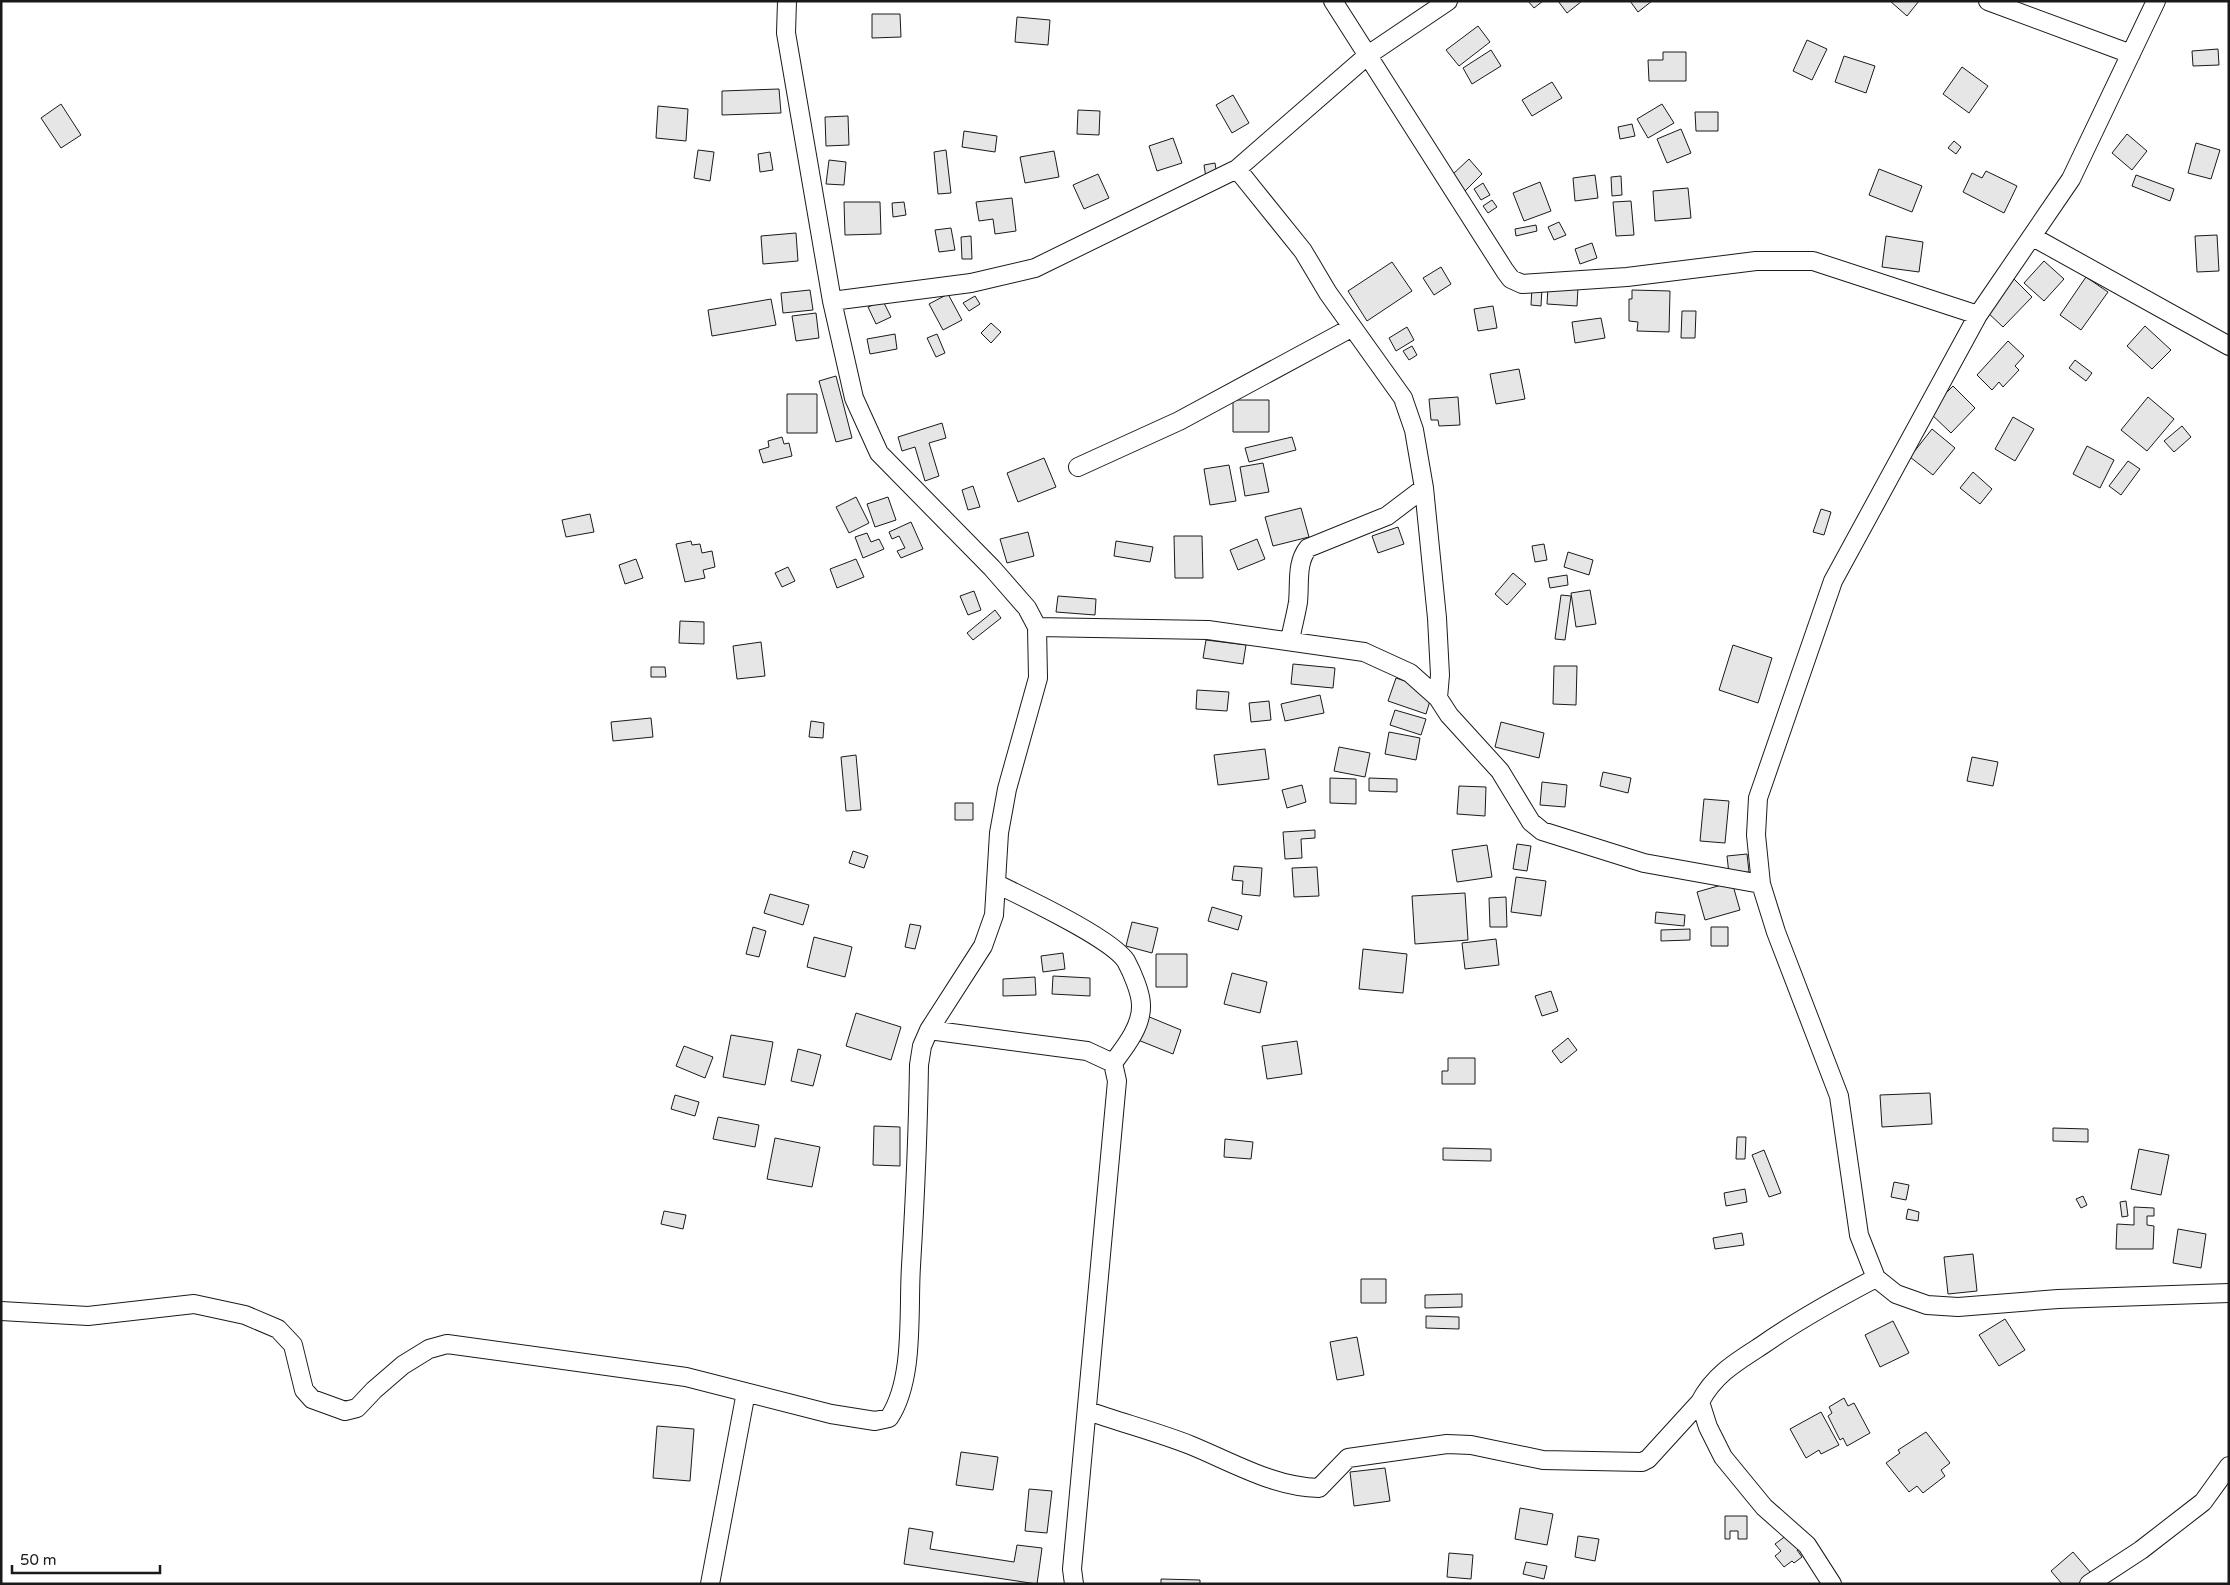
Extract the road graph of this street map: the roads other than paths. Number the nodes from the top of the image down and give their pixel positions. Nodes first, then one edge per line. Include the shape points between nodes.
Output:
1 (787, 1) edge
2 (1333, 1) edge
3 (1448, 1) edge
4 (1988, 1) edge
5 (2156, 1) edge
6 (2131, 54) junction
7 (1368, 55) junction
8 (1237, 169) junction
9 (2033, 237) junction
10 (832, 301) junction
11 (1978, 315) junction
12 (1351, 328) junction
13 (2229, 346) edge
14 (1078, 467) dead end
15 (1424, 488) junction
16 (1038, 627) junction
17 (1290, 641) junction
18 (1438, 698) junction
19 (998, 884) junction
20 (1761, 884) junction
21 (929, 1030) junction
22 (1114, 1063) junction
23 (1876, 1278) junction
24 (2229, 1293) edge
25 (1, 1311) edge
26 (746, 1392) junction
27 (1700, 1402) junction
28 (1088, 1411) junction
29 (2229, 1466) edge
30 (710, 1584) edge
31 (1074, 1584) edge
32 (1832, 1584) edge
33 (2089, 1584) edge

1 - 10 street via 786,33
2 - 7 street
3 - 7 street
4 - 6 street
5 - 6 street
6 - 9 street via 2071,179
7 - 8 street
7 - 11 street via 1505,271 1522,284 1627,277 1756,261 1813,261
8 - 10 street via 1036,268 971,283
8 - 12 street via 1303,251
9 - 11 street
9 - 13 street
10 - 16 street via 854,398 879,453 992,568 1027,608
11 - 20 street via 1833,581 1758,798 1756,835
12 - 14 street via 1179,421
12 - 15 street via 1403,398 1414,430
15 - 17 street via 1387,516 1308,548 1302,555 1298,602
15 - 18 street via 1437,618
16 - 17 street via 1208,630
16 - 19 street via 1038,678 1007,789 1000,833
17 - 18 street via 1364,652 1410,673
18 - 20 street via 1449,715 1500,771 1531,822 1542,831 1644,863
19 - 21 street via 994,915 983,946
19 - 22 street via 1102,942 1125,960 1141,1004 1130,1041
20 - 23 street via 1839,1096 1859,1235
21 - 22 street via 1087,1051
21 - 26 street via 919,1065 917,1181 906,1367 897,1406 889,1418 875,1421 831,1414
22 - 28 street via 1118,1082
23 - 24 street via 1896,1294 1927,1305 1958,1307 2058,1299
23 - 27 street via 1805,1316 1722,1372
25 - 26 street via 88,1316 194,1304 245,1315 278,1328 292,1345 304,1390 312,1399 345,1411 358,1408 403,1365 429,1349 447,1344 686,1378
26 - 30 street
27 - 28 street via 1642,1462 1543,1460 1471,1445 1446,1444 1348,1458 1320,1488 1258,1475 1190,1445
27 - 32 street via 1723,1457 1764,1506 1807,1545
28 - 31 street via 1072,1569
29 - 33 street via 2202,1502 2141,1550

